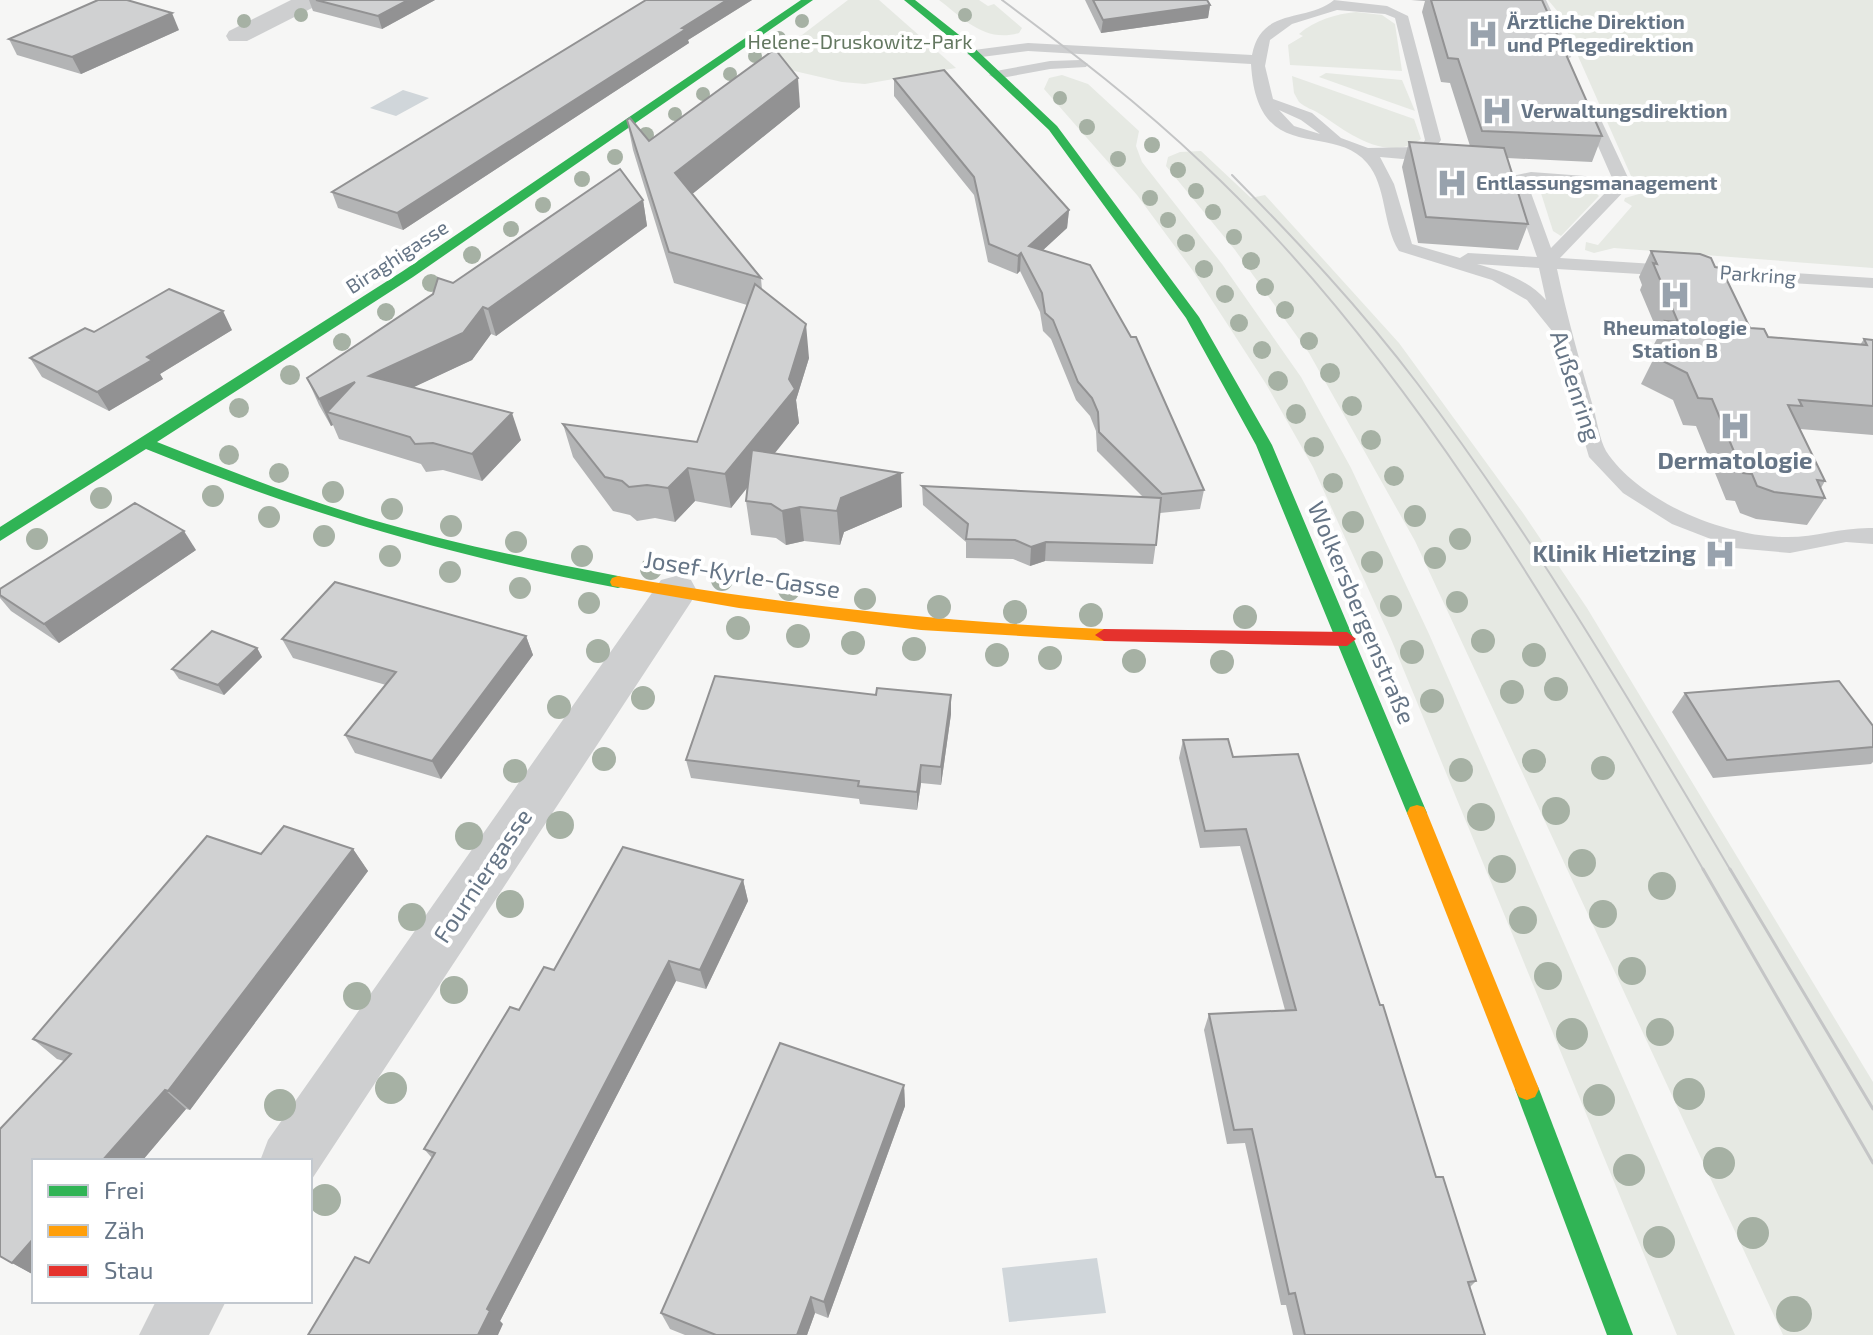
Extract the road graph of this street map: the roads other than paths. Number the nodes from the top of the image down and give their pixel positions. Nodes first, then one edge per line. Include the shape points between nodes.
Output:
1 (310, 0) edge
2 (808, 0) edge
3 (909, 0) edge
4 (1339, 3) edge
5 (1539, 4) edge
6 (238, 36) dead end
7 (974, 54) junction
8 (1165, 61) junction
9 (1258, 67) junction
10 (996, 75) junction
11 (1364, 152) junction
12 (1623, 184) junction
13 (1434, 256) junction
14 (1547, 262) junction
15 (1873, 283) edge
16 (1561, 330) junction
17 (149, 444) junction
18 (0, 535) edge
19 (1873, 536) edge
20 (676, 591) junction
21 (1347, 639) junction
22 (290, 1159) edge
23 (193, 1303) edge
24 (171, 1335) edge
25 (1620, 1335) edge

1 - 6 street
2 - 17 street, Biraghigasse via 493,220
3 - 7 street, Wolkersbergenstraße
4 - 9 lane via 1302,17
4 - 11 lane via 1401,16 1433,140 1426,151 1416,153
5 - 12 lane
7 - 8 lane via 1028,47
7 - 10 street, Wolkersbergenstraße
8 - 9 lane
8 - 10 lane via 1068,64
9 - 11 lane via 1275,119 1292,131
10 - 21 street, Wolkersbergenstraße via 1053,128 1192,317 1264,445
11 - 13 lane, Außenring via 1376,163 1405,247
12 - 14 lane
12 - 14 lane via 1518,179
13 - 14 lane, Parkring
13 - 16 lane, Außenring via 1498,276 1533,296
14 - 15 lane, Parkring
14 - 16 lane
16 - 19 lane, Außenring via 1596,452 1630,488 1680,519 1734,540 1790,545
17 - 18 street, Biraghigasse
17 - 20 street, Josef-Kyrle-Gasse via 383,529 530,565
20 - 21 street, Josef-Kyrle-Gasse via 949,626 1127,636
20 - 22 street, Fourniergasse
21 - 25 street, Wolkersbergenstraße via 1502,1023
23 - 24 street

